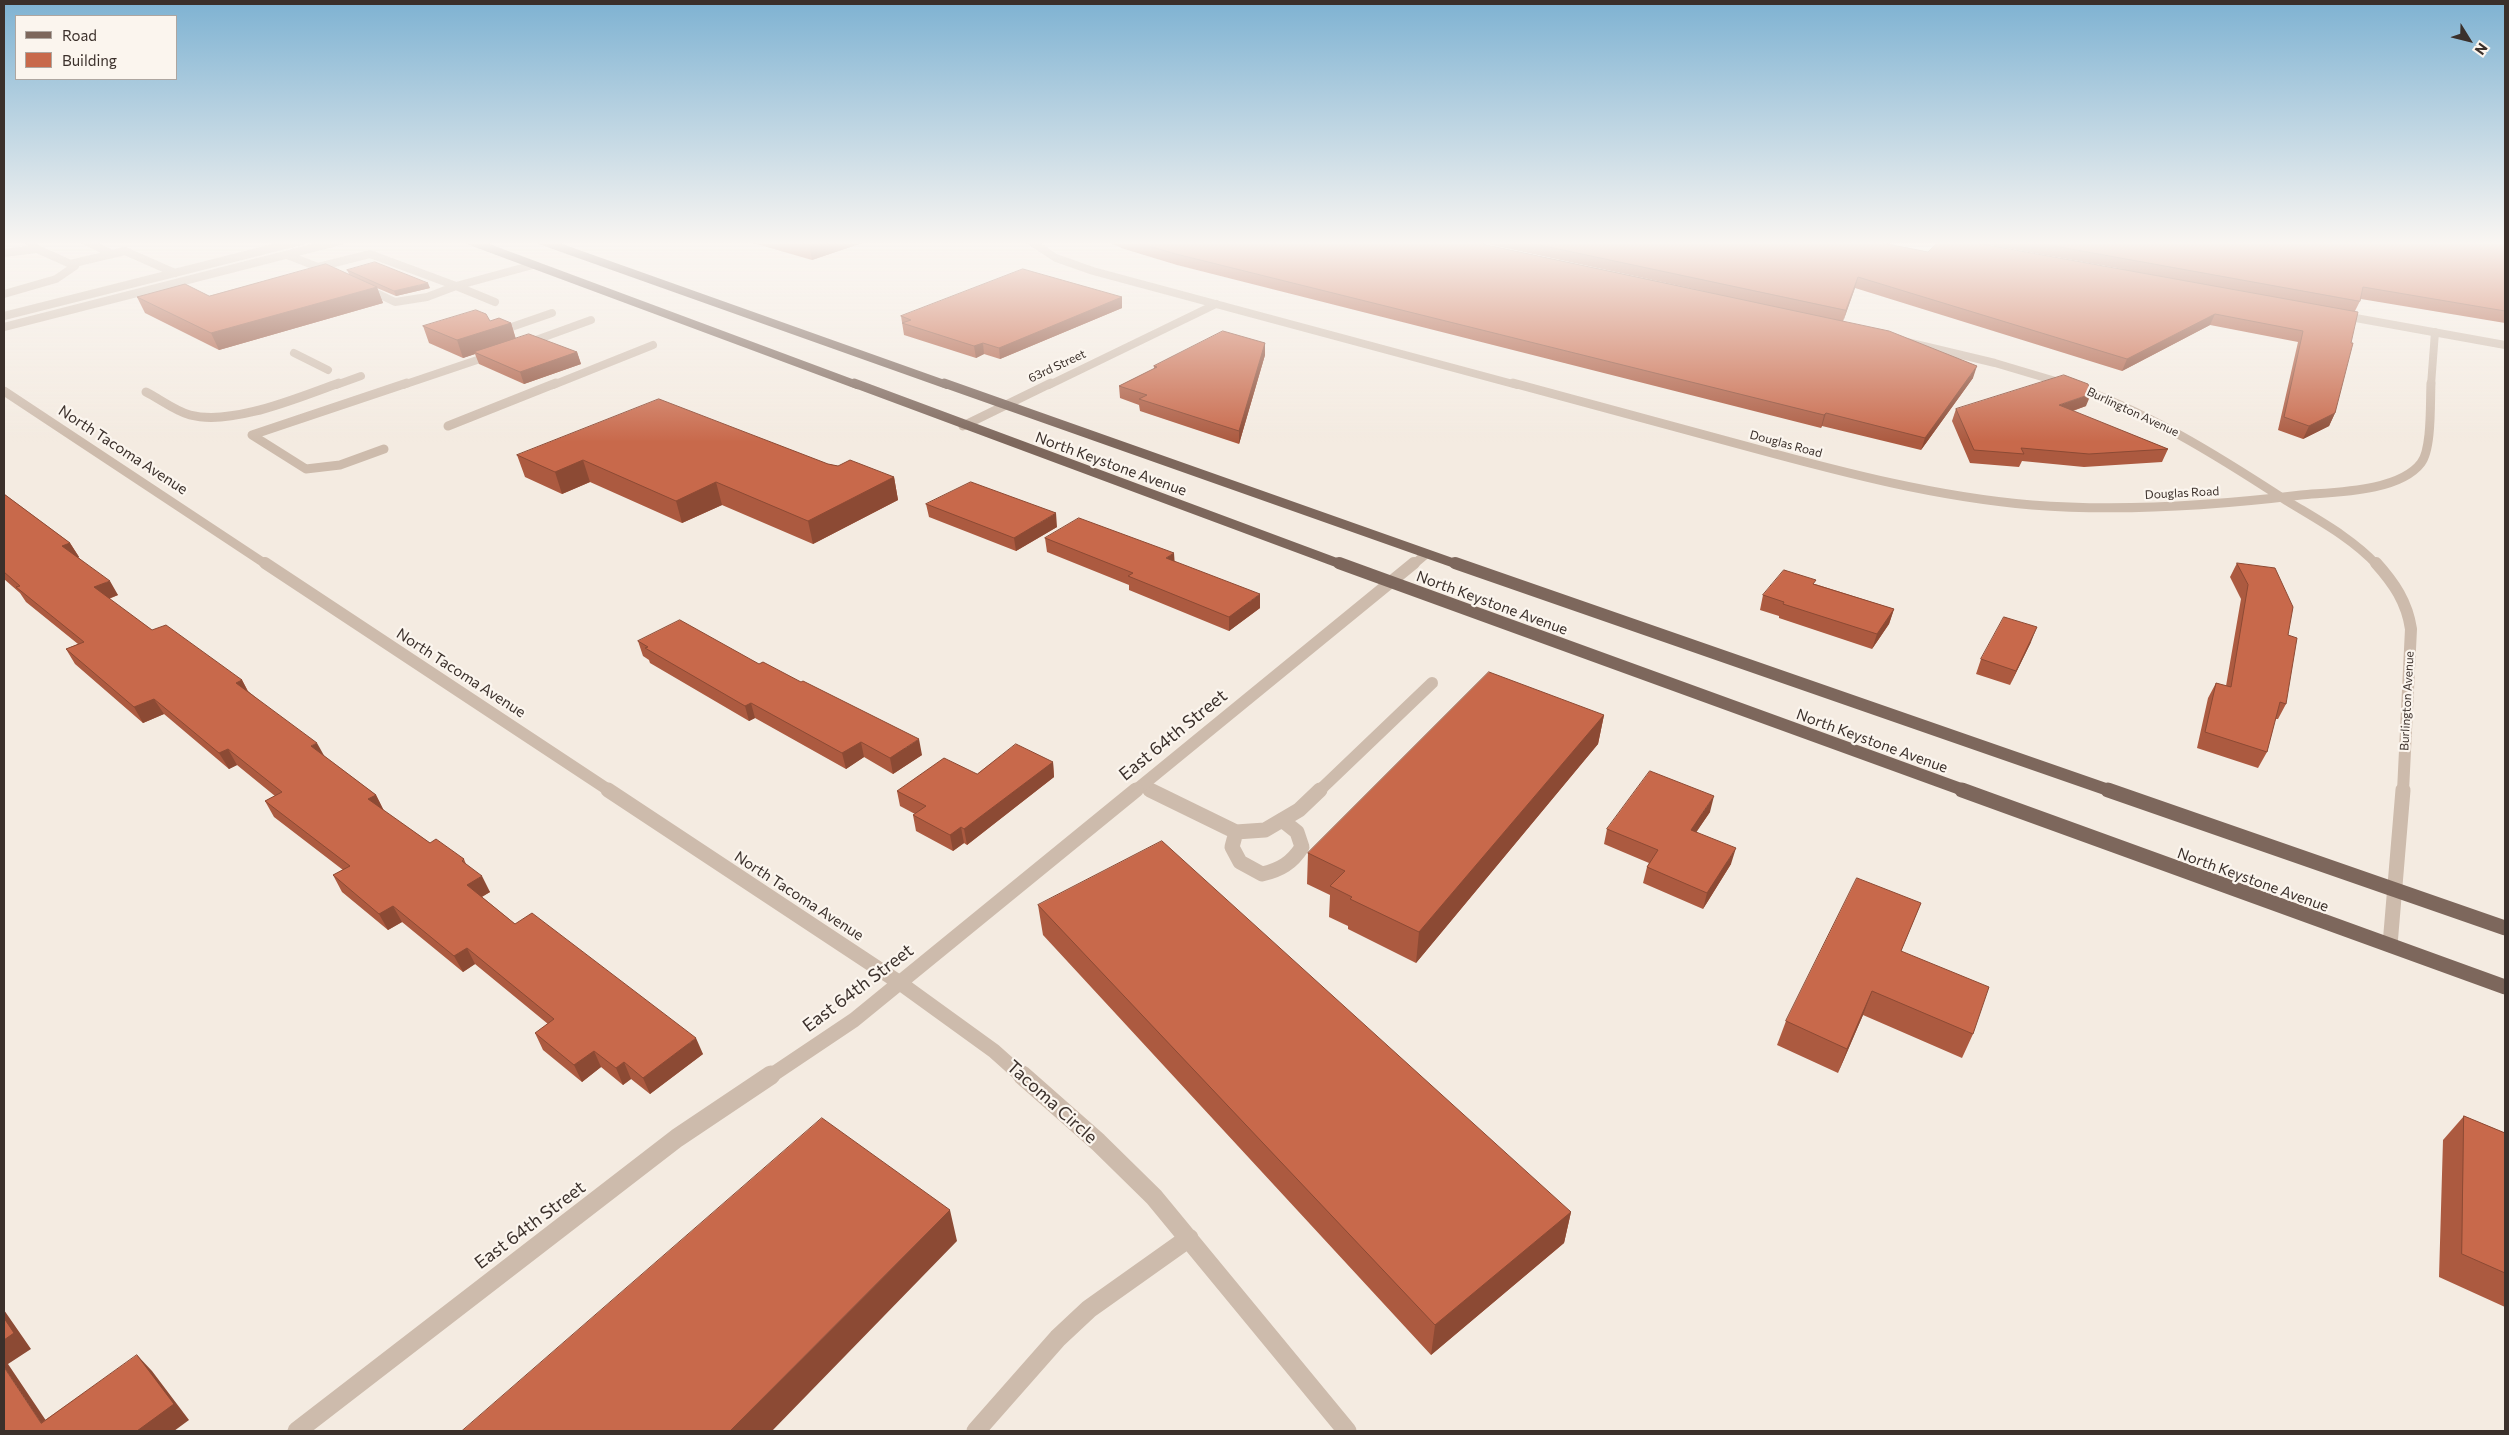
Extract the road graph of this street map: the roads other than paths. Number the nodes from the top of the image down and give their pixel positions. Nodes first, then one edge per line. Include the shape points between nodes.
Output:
1 (36, 308) edge
2 (79, 308) edge
3 (650, 308) edge
4 (729, 308) edge
5 (1208, 308) edge
6 (1231, 308) edge
7 (552, 313) dead end
8 (2327, 313) edge
9 (4, 316) edge
10 (591, 320) dead end
11 (4, 327) edge
12 (497, 332) edge
13 (2435, 332) junction
14 (1895, 339) edge
15 (653, 345) dead end
16 (2505, 345) edge
17 (516, 347) edge
18 (294, 353) dead end
19 (498, 353) edge
20 (328, 370) dead end
21 (361, 376) dead end
22 (4, 391) edge
23 (146, 392) dead end
24 (1003, 406) junction
25 (448, 426) dead end
26 (963, 426) junction
27 (384, 449) dead end
28 (2282, 497) junction
29 (1426, 554) junction
30 (1392, 583) junction
31 (1432, 683) dead end
32 (1142, 786) junction
33 (1282, 820) junction
34 (1236, 832) junction
35 (2394, 889) junction
36 (2505, 928) edge
37 (2390, 945) junction
38 (900, 983) junction
39 (2505, 987) edge
40 (1189, 1238) junction
41 (297, 1431) edge
42 (976, 1431) edge
43 (1347, 1431) edge

1 - 9 street
2 - 11 street
3 - 26 main road, North Keystone Avenue
4 - 24 main road, North Keystone Avenue
5 - 24 street, 63rd Street
6 - 28 street, Douglas Road via 1832,470 1918,488 2022,503 2123,508 2191,506
7 - 12 street
8 - 13 street
10 - 17 street
13 - 16 street
13 - 28 street, Douglas Road via 2426,455 2422,464 2414,472 2387,484
14 - 28 street, Burlington Avenue via 2003,364 2094,393 2137,411 2196,443
15 - 25 street
18 - 20 street
19 - 27 street via 252,435 306,469 340,465
21 - 23 street via 260,408 219,417 191,416
22 - 38 street, North Tacoma Avenue
24 - 26 street, 63rd Street
24 - 29 main road, North Keystone Avenue
26 - 30 main road, North Keystone Avenue
28 - 35 street, Burlington Avenue via 2373,562 2394,586 2406,610 2410,634 2408,716
29 - 30 street, East 64th Street
29 - 35 main road, North Keystone Avenue
30 - 32 street, East 64th Street
30 - 37 main road, North Keystone Avenue
31 - 33 street via 1299,810
32 - 34 street
32 - 38 street, East 64th Street
33 - 34 street via 1265,830
33 - 34 street via 1297,832 1302,847 1296,858 1280,871 1262,874 1240,862 1232,847
35 - 36 main road, North Keystone Avenue
35 - 37 street, Burlington Avenue
37 - 39 main road, North Keystone Avenue
38 - 40 street, Tacoma Circle via 1039,1088 1154,1197
38 - 41 street, East 64th Street via 854,1020 677,1138
40 - 42 street via 1089,1309 1058,1338
40 - 43 street, Tacoma Circle

